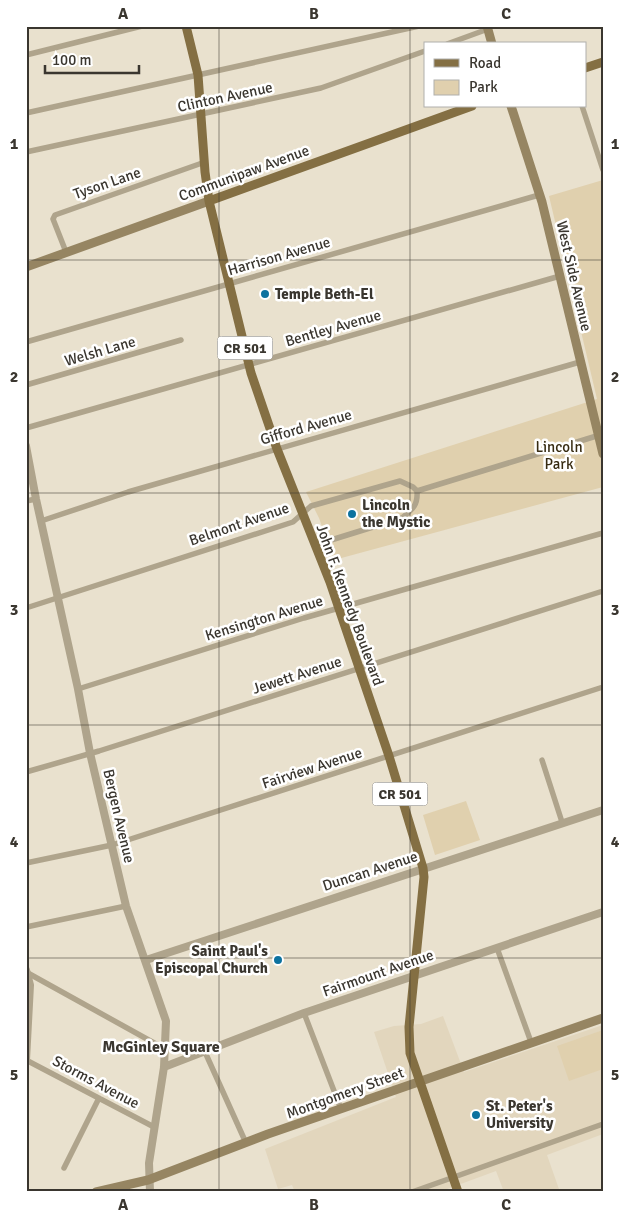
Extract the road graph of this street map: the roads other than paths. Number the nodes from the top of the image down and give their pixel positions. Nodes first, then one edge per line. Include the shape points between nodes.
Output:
1 (142, 26) edge
2 (186, 26) edge
3 (419, 26) edge
4 (488, 28) edge
5 (452, 42) edge
6 (492, 42) edge
7 (424, 52) edge
8 (26, 55) edge
9 (603, 62) edge
10 (586, 68) edge
11 (198, 75) junction
12 (466, 108) edge
13 (512, 108) edge
14 (583, 108) edge
15 (26, 113) edge
16 (201, 115) junction
17 (26, 152) edge
18 (206, 162) junction
19 (603, 170) edge
20 (539, 195) junction
21 (209, 201) junction
22 (66, 252) junction
23 (26, 267) edge
24 (560, 276) junction
25 (229, 283) junction
26 (182, 340) dead end
27 (26, 342) edge
28 (580, 362) junction
29 (249, 364) junction
30 (26, 385) edge
31 (26, 428) edge
32 (601, 435) edge
33 (26, 446) edge
34 (277, 449) junction
35 (603, 454) edge
36 (417, 491) junction
37 (36, 499) junction
38 (26, 501) edge
39 (302, 514) junction
40 (41, 521) junction
41 (603, 533) edge
42 (315, 545) junction
43 (603, 591) edge
44 (57, 598) junction
45 (26, 608) edge
46 (338, 609) junction
47 (359, 668) junction
48 (603, 687) edge
49 (78, 689) junction
50 (90, 753) junction
51 (389, 756) junction
52 (542, 760) dead end
53 (26, 772) edge
54 (603, 810) edge
55 (562, 822) junction
56 (112, 845) junction
57 (26, 863) edge
58 (423, 868) junction
59 (126, 906) junction
60 (603, 912) edge
61 (26, 927) edge
62 (497, 948) junction
63 (146, 960) junction
64 (27, 971) edge
65 (414, 976) junction
66 (304, 1013) junction
67 (603, 1018) edge
68 (531, 1042) junction
69 (165, 1050) junction
70 (205, 1052) junction
71 (26, 1060) edge
72 (164, 1067) junction
73 (420, 1081) junction
74 (99, 1098) junction
75 (341, 1108) junction
76 (603, 1124) edge
77 (154, 1127) junction
78 (246, 1143) junction
79 (64, 1168) dead end
80 (453, 1177) junction
81 (148, 1180) junction
82 (96, 1192) edge
83 (150, 1192) edge
84 (412, 1192) edge
85 (458, 1192) edge

1 - 8 street
2 - 11 main road, John F. Kennedy Boulevard / CR 501
3 - 11 street
4 - 5 street
4 - 6 main road
7 - 16 street, Clinton Avenue via 321,88
9 - 10 main road
11 - 15 street
11 - 16 main road, John F. Kennedy Boulevard / CR 501
12 - 21 main road, Communipaw Avenue
13 - 20 main road, West Side Avenue
14 - 19 street
16 - 17 street, Clinton Avenue
16 - 18 main road, John F. Kennedy Boulevard / CR 501
18 - 21 main road, John F. Kennedy Boulevard / CR 501
18 - 22 street, Tyson Lane via 55,214 53,219
20 - 24 main road, West Side Avenue
20 - 25 street, Harrison Avenue
21 - 22 main road, Communipaw Avenue
21 - 25 main road, John F. Kennedy Boulevard / CR 501
22 - 23 main road, Communipaw Avenue
24 - 28 main road, West Side Avenue
24 - 29 street, Bentley Avenue
25 - 27 street, Harrison Avenue
25 - 29 main road, John F. Kennedy Boulevard / CR 501
26 - 30 street, Welsh Lane
28 - 32 main road, West Side Avenue
28 - 34 street, Gifford Avenue
29 - 31 street, Bentley Avenue
29 - 34 main road, John F. Kennedy Boulevard / CR 501
32 - 35 main road, West Side Avenue
32 - 36 street
33 - 37 street, Bergen Avenue
34 - 39 main road, John F. Kennedy Boulevard / CR 501
34 - 40 street, Gifford Avenue
36 - 39 street, Belmont Avenue via 400,481 310,506
36 - 42 street via 412,510 402,518
37 - 38 street
37 - 40 street, Bergen Avenue
39 - 42 main road, John F. Kennedy Boulevard / CR 501
39 - 44 street, Belmont Avenue via 293,522
40 - 44 street, Bergen Avenue
41 - 46 street, Kensington Avenue
42 - 46 main road, John F. Kennedy Boulevard / CR 501
43 - 47 street, Jewett Avenue
44 - 45 street, Belmont Avenue
44 - 49 street, Bergen Avenue
46 - 47 main road, John F. Kennedy Boulevard / CR 501
46 - 49 street, Kensington Avenue
47 - 50 street, Jewett Avenue
47 - 51 main road, John F. Kennedy Boulevard / CR 501
48 - 51 street, Fairview Avenue
49 - 50 street, Bergen Avenue
50 - 53 street, Jewett Avenue
50 - 56 street, Bergen Avenue
51 - 56 street, Fairview Avenue
51 - 58 main road, John F. Kennedy Boulevard / CR 501
52 - 55 street
54 - 55 street, Duncan Avenue
55 - 58 street, Duncan Avenue
56 - 57 street, Fairview Avenue
56 - 59 street, Bergen Avenue
58 - 63 street, Duncan Avenue
58 - 65 main road, John F. Kennedy Boulevard / CR 501
59 - 61 street
59 - 63 street, Bergen Avenue
60 - 62 street, Fairmount Avenue
62 - 65 street, Fairmount Avenue
62 - 68 street
63 - 69 street, Bergen Avenue via 166,1021
64 - 69 street
64 - 71 street via 30,985
65 - 66 street, Fairmount Avenue
65 - 73 main road, John F. Kennedy Boulevard / CR 501 via 408,1028
66 - 70 street, Fairmount Avenue
66 - 75 street
67 - 68 main road, Montgomery Street
68 - 73 main road, Montgomery Street
69 - 72 street, Bergen Avenue
70 - 72 street, Fairmount Avenue
70 - 78 street
71 - 74 street, Storms Avenue
72 - 77 street, Bergen Avenue
73 - 75 main road, Montgomery Street
73 - 80 main road, John F. Kennedy Boulevard / CR 501
74 - 77 street, Storms Avenue
74 - 79 street
75 - 78 main road, Montgomery Street
76 - 80 street
77 - 81 street, Bergen Avenue
78 - 81 main road, Montgomery Street
80 - 84 street
80 - 85 main road, John F. Kennedy Boulevard / CR 501
81 - 82 main road, Montgomery Street
81 - 83 street, Bergen Avenue

